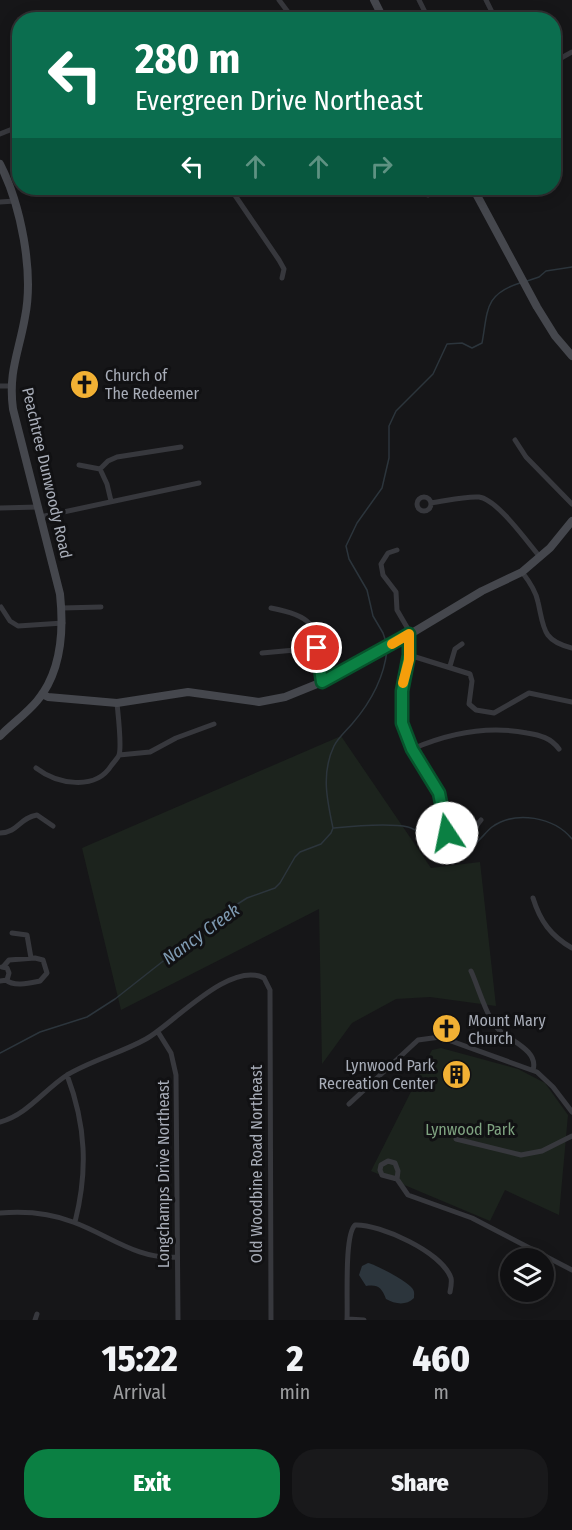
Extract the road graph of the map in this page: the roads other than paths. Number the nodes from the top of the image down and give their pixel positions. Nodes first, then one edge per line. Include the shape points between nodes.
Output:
1 (0, 164) edge
2 (12, 194) edge
3 (13, 195) edge
4 (235, 195) edge
5 (477, 195) edge
6 (15, 201) junction
7 (0, 202) edge
8 (282, 278) dead end
9 (572, 356) edge
10 (0, 386) edge
11 (11, 386) junction
12 (515, 440) dead end
13 (181, 447) dead end
14 (79, 465) dead end
15 (100, 468) junction
16 (199, 483) dead end
17 (111, 501) junction
18 (431, 503) dead end
19 (572, 504) edge
20 (38, 507) junction
21 (0, 508) edge
22 (40, 517) junction
23 (572, 521) edge
24 (397, 550) dead end
25 (540, 558) junction
26 (522, 572) junction
27 (2, 607) dead end
28 (100, 607) dead end
29 (62, 608) junction
30 (271, 608) dead end
31 (63, 623) junction
32 (409, 634) junction
33 (462, 644) dead end
34 (317, 648) junction
35 (572, 648) edge
36 (262, 653) dead end
37 (409, 655) junction
38 (450, 666) junction
39 (322, 682) junction
40 (42, 694) junction
41 (572, 702) edge
42 (117, 703) junction
43 (214, 724) dead end
44 (0, 736) edge
45 (412, 749) junction
46 (560, 749) dead end
47 (119, 754) junction
48 (36, 768) dead end
49 (481, 820) dead end
50 (53, 826) dead end
51 (0, 833) edge
52 (533, 898) dead end
53 (12, 933) dead end
54 (572, 948) edge
55 (31, 958) junction
56 (2, 967) edge
57 (471, 971) dead end
58 (3, 980) edge
59 (158, 1032) junction
60 (532, 1070) junction
61 (68, 1076) junction
62 (349, 1104) dead end
63 (572, 1112) edge
64 (0, 1122) edge
65 (572, 1136) edge
66 (456, 1139) dead end
67 (397, 1179) dead end
68 (0, 1213) edge
69 (75, 1222) junction
70 (177, 1257) junction
71 (572, 1270) edge
72 (450, 1292) dead end
73 (348, 1319) edge
74 (178, 1320) edge
75 (271, 1320) edge
76 (364, 1320) edge

1 - 2 main road, Peachtree Dunwoody Road
3 - 6 main road, Peachtree Dunwoody Road
4 - 8 street via 279,260 284,269
5 - 9 main road via 547,324
6 - 7 street
6 - 11 main road, Peachtree Dunwoody Road via 27,299
10 - 11 street
11 - 20 main road, Peachtree Dunwoody Road via 13,409
12 - 19 street via 526,457
13 - 15 street via 117,457
14 - 15 street
15 - 17 street
16 - 17 street
17 - 22 street
18 - 25 street via 480,497 487,500
20 - 21 street
20 - 22 main road, Peachtree Dunwoody Road
22 - 29 main road, Peachtree Dunwoody Road
23 - 25 main road
24 - 32 street via 383,558 381,570 396,592 397,610
25 - 26 main road
26 - 32 main road
26 - 35 street via 534,591 545,632 560,645
27 - 31 street via 18,626
28 - 29 street
29 - 31 main road, Peachtree Dunwoody Road
30 - 34 street via 302,616 314,629
31 - 40 main road, Peachtree Dunwoody Road via 57,664
32 - 37 street
32 - 39 main road
33 - 38 street via 455,650
34 - 36 street
34 - 39 street
37 - 38 street
37 - 45 street via 402,691 402,723
38 - 41 street via 472,677 469,704 476,710 494,713 529,693
39 - 42 main road via 285,698 260,702 188,692
40 - 42 main road
40 - 44 main road, Peachtree Dunwoody Road
42 - 47 street
43 - 47 street via 150,752
45 - 46 street via 447,736 488,729 535,734
45 - 49 street via 439,793 451,838 465,838
47 - 48 street via 104,777 85,783 46,775
50 - 51 street via 37,815 29,816 10,832
52 - 54 street via 554,937
53 - 55 street via 27,935
55 - 56 street via 9,960
55 - 58 street via 39,957 45,962 47,973 43,979 17,984
56 - 58 street via 9,973
57 - 60 street via 494,1024 534,1059
59 - 61 street
59 - 70 street, Longchamps Drive Northeast via 171,1053 176,1074
59 - 75 street, Old Woodbine Road Northeast via 207,992 240,977 256,975 267,981
60 - 62 street via 440,1037 429,1037 406,1049
60 - 63 street via 553,1087
61 - 64 street via 24,1110
61 - 69 street via 80,1114 84,1150 83,1186
65 - 66 street via 542,1151 521,1155
67 - 71 street via 408,1195 472,1218
68 - 69 street via 33,1213
69 - 70 street via 138,1253
70 - 74 street, Longchamps Drive Northeast
72 - 73 street via 451,1279 433,1256 377,1227 350,1224
73 - 76 street

